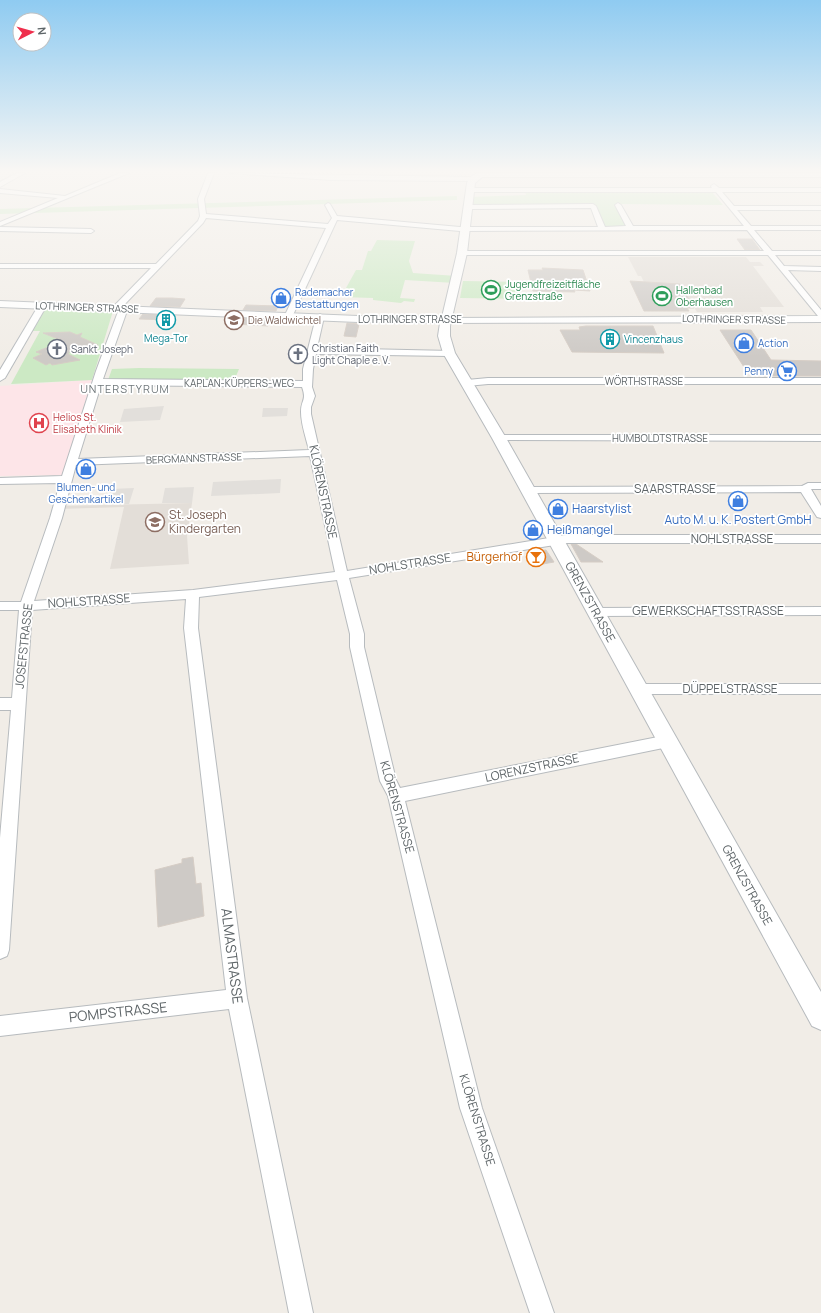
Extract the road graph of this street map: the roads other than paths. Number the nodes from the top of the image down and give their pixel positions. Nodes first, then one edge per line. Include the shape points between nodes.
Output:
1 (190, 234) edge
2 (326, 234) edge
3 (465, 234) edge
4 (755, 234) edge
5 (462, 253) junction
6 (770, 253) junction
7 (821, 253) edge
8 (0, 266) edge
9 (156, 266) junction
10 (782, 268) junction
11 (821, 269) edge
12 (0, 304) edge
13 (43, 305) junction
14 (120, 308) junction
15 (821, 315) edge
16 (289, 316) junction
17 (320, 317) junction
18 (821, 319) edge
19 (447, 320) junction
20 (312, 351) junction
21 (449, 352) junction
22 (1, 373) edge
23 (821, 381) edge
24 (98, 382) junction
25 (467, 383) junction
26 (307, 384) junction
27 (499, 438) junction
28 (821, 438) edge
29 (316, 453) junction
30 (73, 462) junction
31 (66, 480) junction
32 (0, 481) edge
33 (821, 486) edge
34 (806, 489) junction
35 (528, 490) junction
36 (821, 515) edge
37 (821, 539) edge
38 (556, 541) junction
39 (342, 575) junction
40 (193, 594) junction
41 (0, 606) edge
42 (26, 606) junction
43 (821, 611) edge
44 (596, 612) junction
45 (639, 689) junction
46 (821, 689) edge
47 (0, 704) edge
48 (19, 704) junction
49 (668, 741) junction
50 (6, 796) edge
51 (396, 796) junction
52 (0, 950) edge
53 (237, 998) junction
54 (821, 1017) edge
55 (0, 1026) edge
56 (301, 1313) edge
57 (542, 1313) edge

1 - 9 street
2 - 16 street
3 - 5 street, GRENZSTRASSE
4 - 6 street
5 - 6 street
5 - 19 street, GRENZSTRASSE
6 - 7 street
6 - 10 street
8 - 9 street
9 - 14 street
10 - 11 street
10 - 15 street
12 - 13 street, LOTHRINGER STRASSE
13 - 14 street, LOTHRINGER STRASSE
13 - 22 street
14 - 16 street, LOTHRINGER STRASSE
14 - 24 street, JOSEFSTRASSE
16 - 17 street, LOTHRINGER STRASSE
17 - 19 street, LOTHRINGER STRASSE
17 - 20 street, KLÖRENSTRASSE
18 - 19 street, LOTHRINGER STRASSE
19 - 21 street, GRENZSTRASSE via 444,336
20 - 21 street
20 - 26 street, KLÖRENSTRASSE
21 - 25 street, GRENZSTRASSE
23 - 25 street, WÖRTHSTRASSE
24 - 26 street, KAPLAN-KÜPPERS-WEG
24 - 30 street, JOSEFSTRASSE
25 - 27 street, GRENZSTRASSE
26 - 29 street, KLÖRENSTRASSE via 310,396 306,414
27 - 28 street, HUMBOLDTSTRASSE
27 - 35 street, GRENZSTRASSE
29 - 30 street, BERGMANNSTRASSE
29 - 39 street, KLÖRENSTRASSE
30 - 31 street, JOSEFSTRASSE
31 - 32 street
31 - 42 street, JOSEFSTRASSE
33 - 34 street, SAARSTRASSE via 808,486
34 - 35 street, SAARSTRASSE
34 - 36 street
35 - 38 street, GRENZSTRASSE
37 - 38 street, NOHLSTRASSE via 572,538
38 - 39 street, NOHLSTRASSE
38 - 44 street, GRENZSTRASSE
39 - 40 street, NOHLSTRASSE
39 - 51 street, KLÖRENSTRASSE via 388,781
40 - 42 street, NOHLSTRASSE
40 - 53 street, ALMASTRASSE via 191,628
41 - 42 street, NOHLSTRASSE
42 - 48 street, JOSEFSTRASSE
43 - 44 street, GEWERKSCHAFTSSTRASSE
44 - 45 street, GRENZSTRASSE
45 - 46 street, DÜPPELSTRASSE
45 - 49 street, GRENZSTRASSE
47 - 48 street
48 - 50 street, JOSEFSTRASSE
49 - 51 street, LORENZSTRASSE
49 - 54 street, GRENZSTRASSE
50 - 52 street, JOSEFSTRASSE
51 - 57 street, KLÖRENSTRASSE via 472,1108
53 - 55 street, POMPSTRASSE
53 - 56 street, ALMASTRASSE

